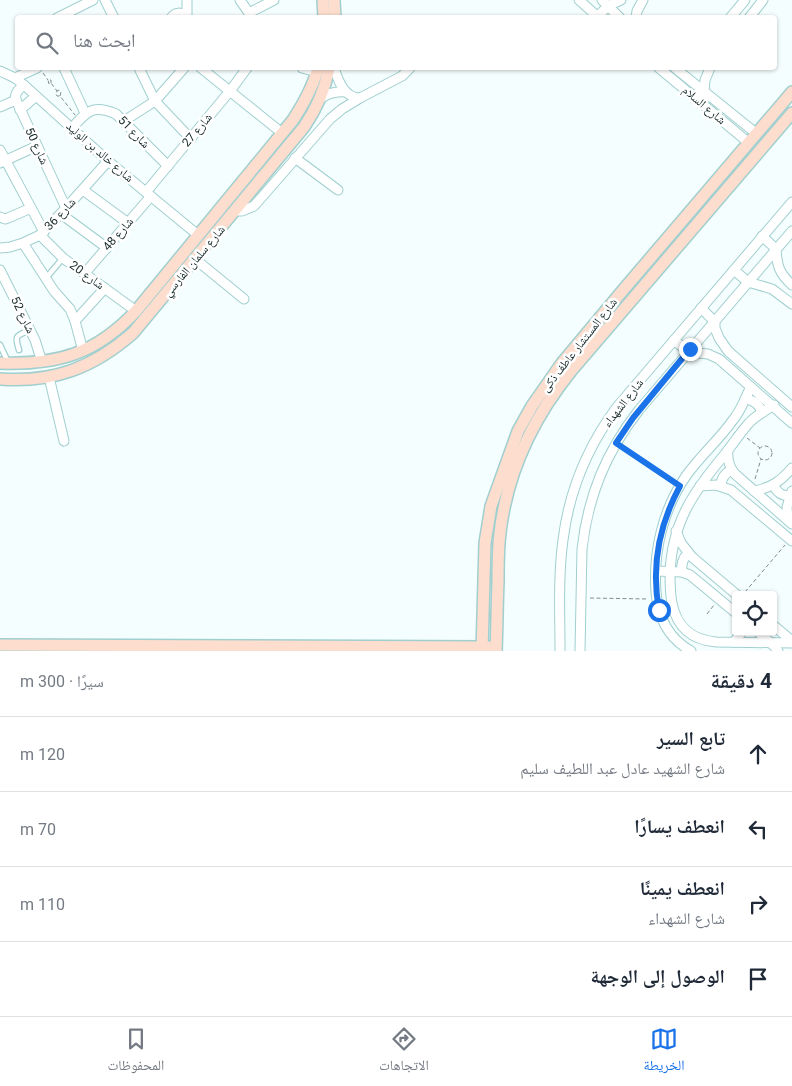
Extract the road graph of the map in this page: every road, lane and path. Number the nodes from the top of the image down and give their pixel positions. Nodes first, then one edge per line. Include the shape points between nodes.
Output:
1 (93, 0) edge
2 (105, 0) edge
3 (186, 0) edge
4 (240, 0) edge
5 (274, 0) edge
6 (323, 0) edge
7 (334, 0) edge
8 (578, 0) edge
9 (621, 0) edge
10 (745, 0) edge
11 (763, 0) edge
12 (639, 2) edge
13 (80, 3) edge
14 (605, 3) edge
15 (62, 15) edge
16 (112, 15) edge
17 (174, 15) edge
18 (186, 15) edge
19 (250, 15) edge
20 (324, 15) edge
21 (335, 15) edge
22 (597, 15) edge
23 (600, 15) edge
24 (617, 15) edge
25 (637, 15) edge
26 (732, 15) edge
27 (751, 15) edge
28 (33, 70) edge
29 (40, 70) edge
30 (65, 70) edge
31 (139, 70) edge
32 (182, 70) edge
33 (204, 70) edge
34 (246, 70) edge
35 (317, 70) edge
36 (329, 70) edge
37 (335, 70) edge
38 (408, 70) edge
39 (661, 70) edge
40 (678, 70) edge
41 (709, 70) edge
42 (0, 71) edge
43 (15, 78) junction
44 (24, 85) junction
45 (230, 91) junction
46 (704, 91) junction
47 (346, 92) junction
48 (792, 92) edge
49 (36, 96) junction
50 (360, 98) junction
51 (320, 99) junction
52 (697, 99) junction
53 (16, 100) junction
54 (155, 101) junction
55 (0, 107) edge
56 (20, 110) junction
57 (792, 113) edge
58 (82, 117) junction
59 (124, 121) junction
60 (72, 128) junction
61 (282, 133) junction
62 (191, 138) junction
63 (753, 139) junction
64 (37, 146) junction
65 (0, 150) edge
66 (295, 158) junction
67 (108, 161) junction
68 (3, 162) edge
69 (168, 166) junction
70 (83, 190) junction
71 (338, 190) dead end
72 (149, 194) junction
73 (792, 202) edge
74 (31, 208) junction
75 (64, 211) junction
76 (235, 211) junction
77 (0, 217) edge
78 (683, 220) junction
79 (128, 223) junction
80 (693, 229) junction
81 (792, 231) edge
82 (42, 234) junction
83 (198, 235) junction
84 (762, 236) junction
85 (22, 244) junction
86 (0, 248) edge
87 (107, 248) junction
88 (776, 249) junction
89 (63, 258) junction
90 (195, 259) junction
91 (0, 270) edge
92 (734, 270) junction
93 (85, 273) junction
94 (46, 279) junction
95 (748, 282) junction
96 (792, 285) edge
97 (106, 288) junction
98 (244, 299) dead end
99 (792, 304) edge
100 (701, 308) junction
101 (136, 311) junction
102 (75, 321) junction
103 (714, 322) junction
104 (30, 330) junction
105 (674, 340) junction
106 (0, 345) edge
107 (19, 350) dead end
108 (83, 351) junction
109 (688, 352) junction
110 (42, 362) junction
111 (5, 363) edge
112 (49, 377) junction
113 (3, 379) edge
114 (751, 387) junction
115 (745, 399) junction
116 (774, 406) junction
117 (792, 406) edge
118 (762, 413) junction
119 (792, 422) edge
120 (741, 434) junction
121 (64, 441) dead end
122 (616, 443) junction
123 (760, 448) junction
124 (728, 450) junction
125 (761, 459) junction
126 (792, 468) edge
127 (732, 470) junction
128 (774, 485) junction
129 (680, 486) junction
130 (700, 486) junction
131 (721, 486) junction
132 (753, 490) junction
133 (791, 494) edge
134 (790, 522) edge
135 (663, 526) junction
136 (676, 531) junction
137 (791, 540) edge
138 (688, 553) junction
139 (656, 571) junction
140 (670, 572) junction
141 (682, 572) junction
142 (746, 591) edge
143 (732, 592) edge
144 (581, 598) junction
145 (657, 599) junction
146 (719, 599) junction
147 (732, 610) edge
148 (483, 612) junction
149 (497, 612) junction
150 (707, 614) dead end
151 (777, 629) edge
152 (739, 636) edge
153 (763, 636) edge
154 (580, 637) junction
155 (734, 642) junction
156 (792, 642) edge
157 (771, 643) junction
158 (2, 647) edge
159 (448, 649) edge
160 (482, 649) edge
161 (496, 649) edge
162 (560, 651) edge
163 (580, 651) edge
164 (586, 651) edge
165 (691, 651) edge
166 (778, 651) edge

1 - 13 street
2 - 16 street
3 - 17 street
3 - 18 street
4 - 19 street
5 - 19 street
6 - 20 street
7 - 21 street
8 - 22 street
9 - 14 street
10 - 26 street
11 - 27 street
12 - 25 street
13 - 15 street
14 - 23 street
14 - 24 street
28 - 43 street
29 - 58 path
30 - 58 street
31 - 54 street
32 - 54 street
33 - 45 street
34 - 45 street, شارع 27
35 - 61 street, شارع سلمان الفارسي via 303,105
36 - 51 street, شارع سلمان الفارسي
37 - 47 street
38 - 50 street
39 - 52 street, شارع السلام
40 - 46 street, شارع السلام
41 - 46 street
42 - 43 street, شارع خالد بن الوليد
43 - 44 street, شارع خالد بن الوليد
44 - 49 street, شارع خالد بن الوليد
44 - 53 street via 16,93
45 - 61 street
45 - 62 street, شارع 27
46 - 52 street
46 - 63 street, شارع السلام
47 - 50 street
47 - 51 street via 340,91
48 - 63 street, شارع المستشار عاطف ذكى
49 - 56 street
49 - 60 street, شارع خالد بن الوليد
50 - 66 street via 330,119
51 - 76 street, شارع سلمان الفارسي via 304,127
52 - 63 street, شارع السلام
53 - 55 street
53 - 56 street, شارع 50
54 - 59 street
54 - 62 street
56 - 64 street, شارع 50
57 - 80 street, شارع المستشار عاطف ذكى
58 - 59 street, شارع 51 via 95,109 106,110
58 - 60 street
59 - 69 street, شارع 51
60 - 67 street, شارع خالد بن الوليد
61 - 83 street, شارع سلمان الفارسي
62 - 69 street, شارع 27
63 - 78 street, شارع المستشار عاطف ذكى
64 - 68 street
64 - 75 street, شارع 50
65 - 68 street, شارع 20
66 - 71 street
66 - 76 street via 254,206
67 - 70 street, شارع 36
67 - 72 street, شارع خالد بن الوليد
68 - 74 street, شارع 20
69 - 72 street, شارع 27
70 - 75 street, شارع 36
70 - 79 street
72 - 79 street, شارع 48
72 - 83 street, شارع خالد بن الوليد
73 - 84 street, شارع الشهداء
74 - 77 street via 8,218
74 - 82 street, شارع 20
75 - 82 street, شارع 36
75 - 87 street
76 - 90 street, شارع سلمان الفارسي
78 - 80 street
78 - 148 street, شارع المستشار عاطف ذكى via 562,363 518,431 491,506 485,543
79 - 87 street, شارع 48
80 - 149 street, شارع المستشار عاطف ذكى via 571,371 531,432 512,477 502,516
81 - 88 street, شارع الشهداء
82 - 85 street, شارع 36
82 - 89 street, شارع 20
83 - 101 street, شارع سلمان الفارسي
84 - 88 street
84 - 92 street, شارع الشهداء
85 - 86 street, شارع 36
85 - 94 street
87 - 93 street, شارع 48
88 - 95 street, شارع الشهداء
88 - 96 street via 778,268
89 - 93 street, شارع 20
89 - 94 lane
90 - 98 street
90 - 112 street, شارع سلمان الفارسي via 133,333 118,346 83,367
91 - 104 street, شارع 52
92 - 95 street
92 - 100 street, شارع الشهداء
93 - 97 street, شارع 20
94 - 102 street
95 - 99 street via 772,289
95 - 103 street, شارع الشهداء
97 - 101 street, شارع 20
97 - 102 street
100 - 103 street
100 - 105 street, شارع الشهداء
101 - 108 street, شارع سلمان الفارسي via 112,334
102 - 108 street
103 - 109 street, شارع الشهداء
103 - 117 street via 728,351
104 - 107 lane via 17,336
104 - 110 street, شارع 52
105 - 109 street
105 - 162 street, شارع الشهداء via 609,418 579,476 563,540
106 - 111 lane
108 - 110 street, شارع سلمان الفارسي
109 - 114 street via 702,352 720,359
109 - 122 street, شارع الشهداء
110 - 111 street, شارع سلمان الفارسي
111 - 113 street
112 - 113 street, شارع سلمان الفارسي
112 - 121 street
114 - 115 street
114 - 116 street
115 - 118 street via 755,402
115 - 129 street via 734,420
116 - 118 street
116 - 119 street
118 - 120 street
120 - 123 path
120 - 124 street
122 - 129 path
122 - 144 street, شارع الشهداء via 595,486 587,517 582,549
123 - 125 path via 758,454
123 - 125 path via 765,446 772,452 768,459
124 - 127 street
124 - 130 street
125 - 132 path
126 - 128 street
127 - 131 street via 723,476
127 - 132 street
128 - 132 street
128 - 133 street via 781,494
129 - 135 street
130 - 131 street
130 - 136 street
131 - 137 street via 731,490
132 - 134 street
133 - 134 street via 788,507
135 - 136 street
135 - 139 street
136 - 138 street
136 - 140 street
137 - 142 path
138 - 141 street via 683,560
138 - 143 street
139 - 140 street
139 - 145 street
140 - 141 street
140 - 155 street via 674,614 684,629 707,642
141 - 146 street
144 - 145 path
144 - 154 street, شارع الشهداء
145 - 165 street via 667,630
146 - 147 street
146 - 150 path
148 - 149 street
148 - 160 street, شارع المستشار عاطف ذكى
149 - 161 street, شارع المستشار عاطف ذكى
151 - 156 street
152 - 155 street
153 - 157 street
154 - 163 street, شارع الشهداء
154 - 164 street
155 - 157 street
156 - 157 street
157 - 166 street
158 - 159 street
159 - 160 street
160 - 161 street

